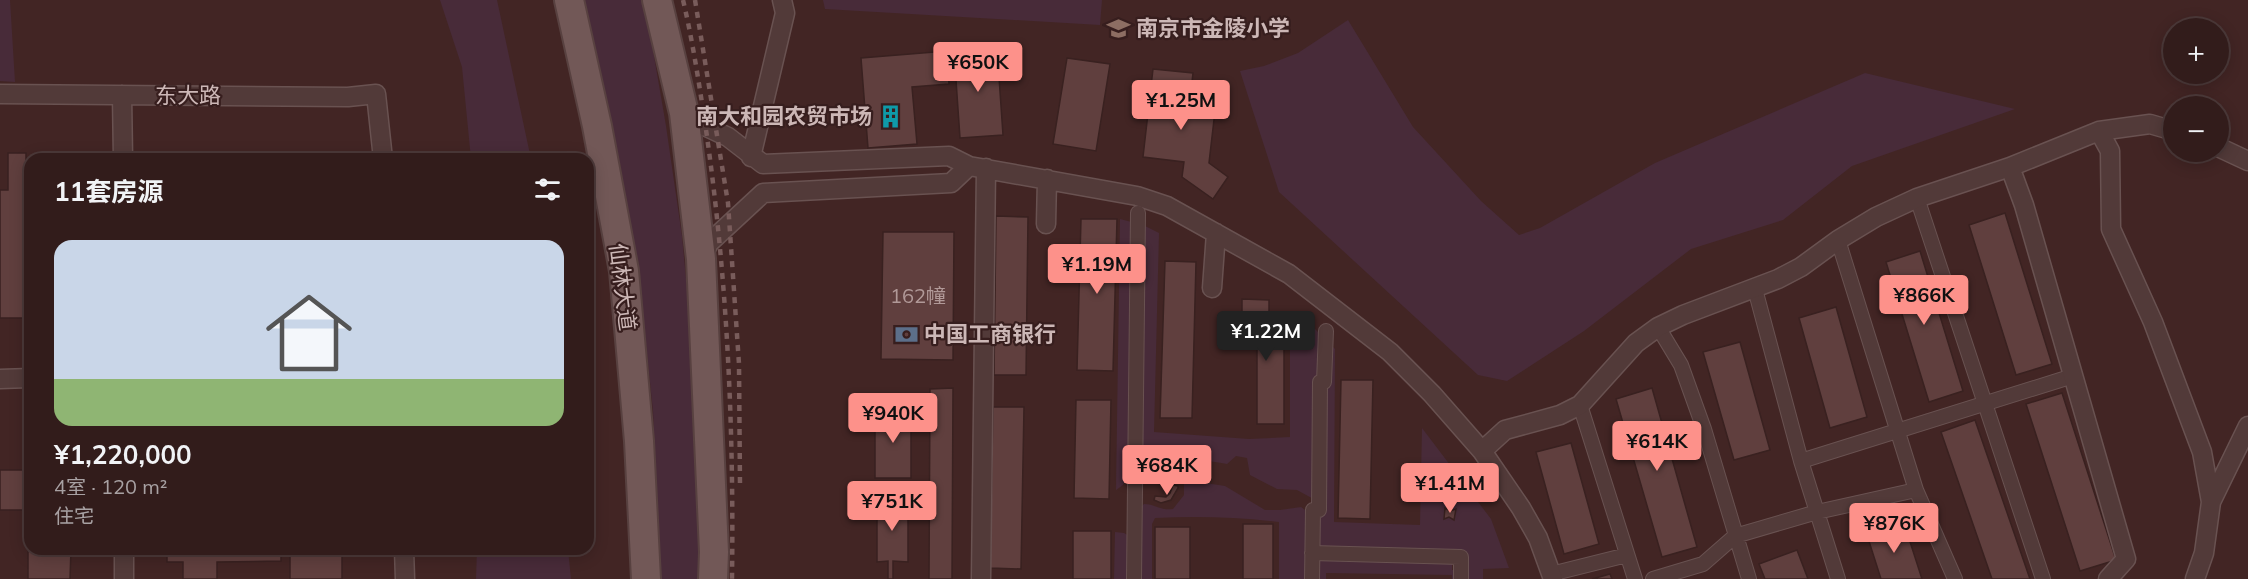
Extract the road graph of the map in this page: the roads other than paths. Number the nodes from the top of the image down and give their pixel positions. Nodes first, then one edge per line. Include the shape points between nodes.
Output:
1 (569, 0) edge
2 (657, 0) edge
3 (782, 0) edge
4 (0, 94) edge
5 (122, 95) junction
6 (684, 113) junction
7 (2163, 128) edge
8 (2099, 131) junction
9 (2229, 152) edge
10 (123, 153) edge
11 (382, 153) edge
12 (751, 157) junction
13 (2248, 161) edge
14 (978, 167) junction
15 (2010, 167) junction
16 (1047, 179) junction
17 (1917, 198) junction
18 (1138, 213) dead end
19 (1046, 224) dead end
20 (1216, 233) junction
21 (1838, 240) junction
22 (701, 259) junction
23 (1212, 288) dead end
24 (1755, 288) junction
25 (1658, 327) junction
26 (1326, 331) dead end
27 (2073, 376) junction
28 (24, 378) edge
29 (0, 379) edge
30 (1984, 404) junction
31 (1580, 405) junction
32 (2248, 426) edge
33 (1897, 431) junction
34 (1482, 451) junction
35 (1801, 461) junction
36 (1916, 490) junction
37 (2211, 502) junction
38 (1817, 512) junction
39 (1735, 536) junction
40 (1312, 553) junction
41 (124, 555) edge
42 (404, 555) edge
43 (1628, 555) junction
44 (1552, 576) edge
45 (124, 579) edge
46 (405, 579) edge
47 (646, 579) edge
48 (713, 579) edge
49 (981, 579) edge
50 (1134, 579) edge
51 (1312, 579) edge
52 (1461, 579) edge
53 (1635, 579) edge
54 (1653, 579) edge
55 (1749, 579) edge
56 (1838, 579) edge
57 (1955, 579) edge
58 (2043, 579) edge
59 (2108, 579) edge
60 (2195, 579) edge

1 - 47 main road, 仙林大道 via 624,271
2 - 6 main road
3 - 12 street via 785,13
4 - 5 street, 东大路
5 - 10 street
5 - 11 street, 东大路 via 376,94
6 - 12 street via 728,137
6 - 22 main road
7 - 8 street via 2150,124
8 - 15 street
8 - 37 street via 2110,151 2111,230 2153,322 2202,452
9 - 13 street
12 - 14 street via 763,165 949,156
14 - 16 street
14 - 22 street via 951,183 763,193 709,243
14 - 49 street
15 - 17 street
15 - 27 street
16 - 19 street
16 - 20 street via 1137,196 1167,206
17 - 21 street
17 - 30 street
18 - 50 street
20 - 23 street
20 - 34 street via 1289,274 1390,352
21 - 24 street via 1801,267
21 - 33 street
22 - 48 main road
24 - 25 street
24 - 35 street
25 - 31 street via 1636,343
25 - 39 street via 1681,365
26 - 40 street via 1324,382 1320,382 1319,510 1313,510
27 - 30 street
27 - 59 street via 2126,559
28 - 29 street
30 - 33 street
30 - 58 street
31 - 34 street via 1560,416 1505,430
31 - 43 street
32 - 37 street
33 - 35 street
33 - 36 street
34 - 44 street via 1538,538
35 - 38 street
36 - 38 street
36 - 57 street
37 - 60 street via 2204,553
38 - 39 street
38 - 56 street
39 - 54 street via 1703,564
39 - 55 street
40 - 51 street
40 - 52 street via 1461,557
41 - 45 street
42 - 46 street
43 - 44 street
43 - 53 street

